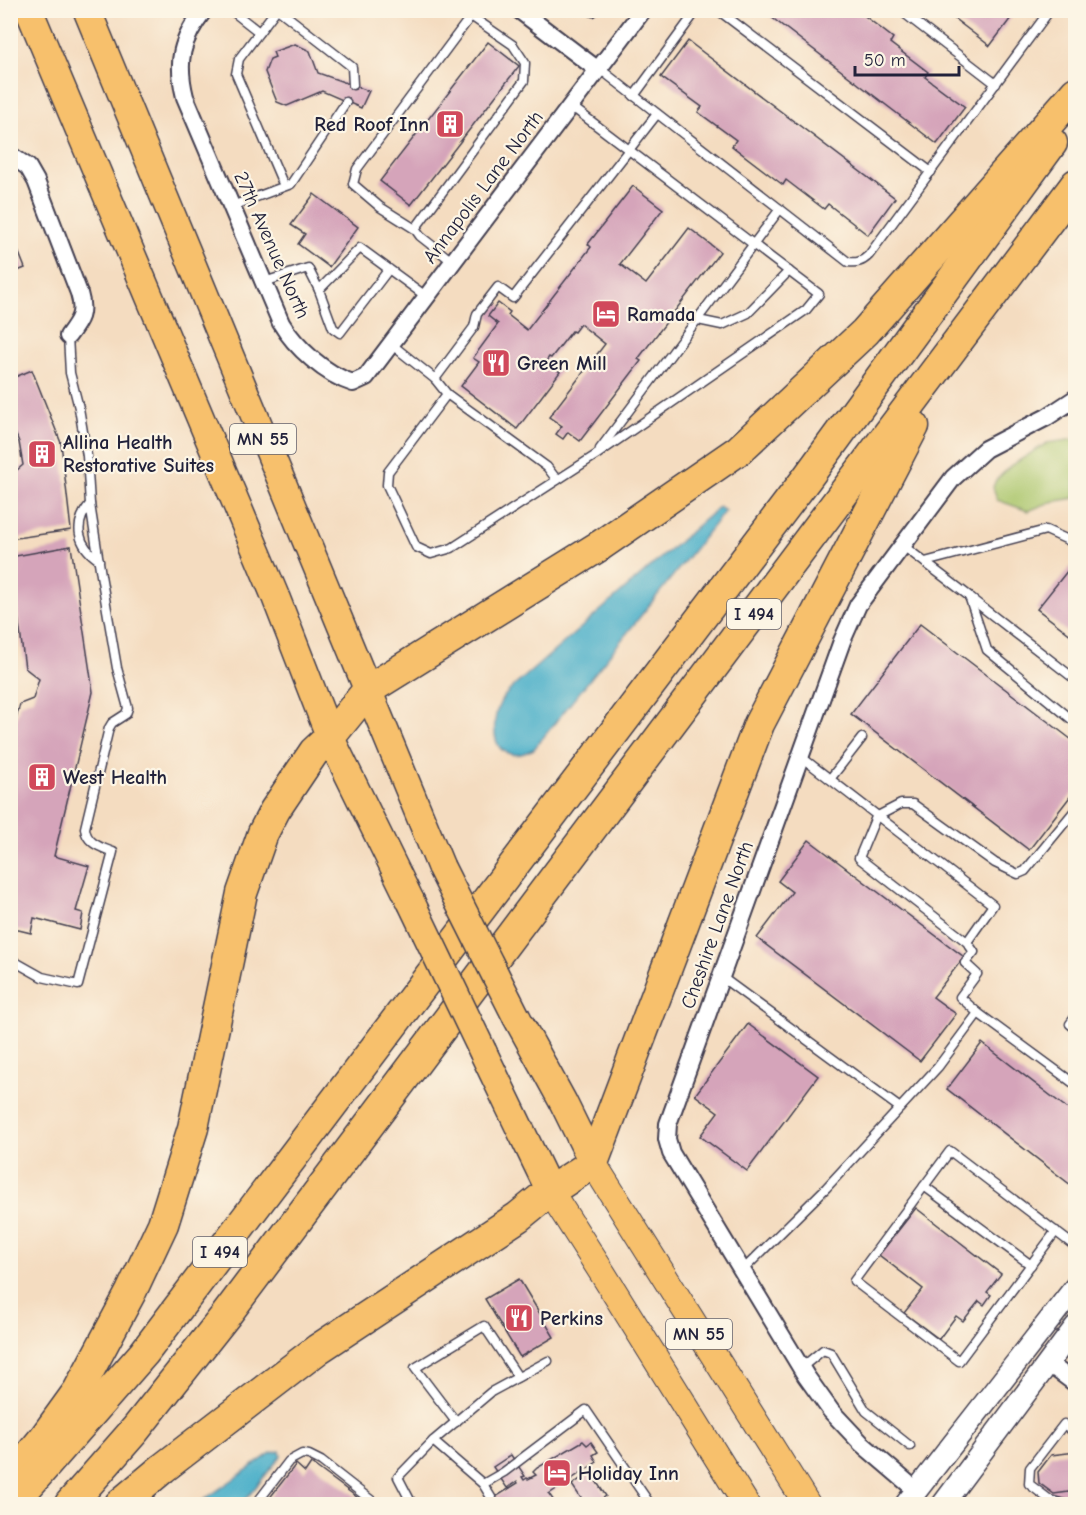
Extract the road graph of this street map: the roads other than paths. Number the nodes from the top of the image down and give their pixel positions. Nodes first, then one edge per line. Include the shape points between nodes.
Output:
1 (29, 10) edge
2 (87, 10) edge
3 (204, 10) edge
4 (231, 10) edge
5 (278, 10) edge
6 (519, 10) edge
7 (643, 10) edge
8 (697, 10) edge
9 (718, 10) edge
10 (900, 10) edge
11 (1050, 10) edge
12 (259, 33) junction
13 (599, 69) junction
14 (996, 84) junction
15 (353, 85) dead end
16 (1076, 92) edge
17 (634, 96) junction
18 (346, 102) dead end
19 (571, 106) junction
20 (1076, 112) edge
21 (657, 114) junction
22 (629, 150) junction
23 (10, 155) edge
24 (931, 172) junction
25 (1076, 184) edge
26 (284, 186) junction
27 (232, 206) junction
28 (780, 209) junction
29 (415, 229) junction
30 (755, 244) junction
31 (453, 262) junction
32 (389, 269) junction
33 (789, 270) junction
34 (264, 282) junction
35 (319, 290) junction
36 (993, 294) junction
37 (427, 297) junction
38 (698, 320) junction
39 (68, 336) joint
40 (391, 344) junction
41 (435, 379) junction
42 (353, 383) joint
43 (447, 394) junction
44 (1076, 398) edge
45 (596, 455) junction
46 (557, 480) junction
47 (90, 504) junction
48 (902, 545) junction
49 (1076, 545) edge
50 (99, 560) junction
51 (925, 562) junction
52 (969, 596) junction
53 (1076, 680) edge
54 (368, 690) junction
55 (1076, 723) edge
56 (330, 737) junction
57 (862, 738) dead end
58 (800, 756) junction
59 (830, 779) junction
60 (1076, 809) edge
61 (876, 817) junction
62 (967, 942) junction
63 (10, 959) edge
64 (720, 976) junction
65 (978, 1013) junction
66 (1076, 1016) edge
67 (1076, 1029) edge
68 (1076, 1085) edge
69 (900, 1108) junction
70 (592, 1163) junction
71 (924, 1186) junction
72 (550, 1191) junction
73 (1056, 1231) junction
74 (1076, 1247) edge
75 (1031, 1265) junction
76 (742, 1271) junction
77 (1076, 1286) edge
78 (1076, 1326) edge
79 (548, 1361) dead end
80 (1048, 1363) junction
81 (801, 1368) junction
82 (518, 1377) junction
83 (1076, 1384) edge
84 (456, 1422) junction
85 (1076, 1434) edge
86 (433, 1441) junction
87 (910, 1446) dead end
88 (10, 1479) edge
89 (483, 1484) junction
90 (912, 1498) edge
91 (12, 1504) edge
92 (70, 1504) edge
93 (120, 1504) edge
94 (256, 1504) edge
95 (376, 1504) edge
96 (412, 1504) edge
97 (495, 1504) edge
98 (650, 1504) edge
99 (746, 1504) edge
100 (807, 1504) edge
101 (943, 1504) edge
102 (1064, 1504) edge

1 - 56 highway, MN 55 via 276,598
2 - 54 highway, MN 55
3 - 27 street, 27th Avenue North via 188,34 181,56 181,80
4 - 12 lane
5 - 12 lane
5 - 15 lane via 352,67
6 - 13 street
7 - 13 street, Annapolis Lane North
8 - 17 lane
9 - 24 lane
10 - 14 lane
11 - 14 lane
12 - 26 lane via 238,59 236,74
13 - 17 lane
13 - 19 street, Annapolis Lane North
14 - 24 lane
16 - 54 highway via 866,332 740,450 600,545
17 - 21 lane
18 - 26 lane via 291,184
19 - 22 lane
19 - 31 street, Annapolis Lane North
20 - 91 highway, I 494 via 807,478 151,1344
21 - 22 lane
21 - 28 lane
22 - 30 lane
22 - 41 lane via 513,298 498,287
23 - 39 street via 28,167 36,181 79,293 83,306 79,321
24 - 28 lane via 860,262 848,262
25 - 36 highway, I 494
26 - 27 lane
27 - 34 street, 27th Avenue North
28 - 30 lane
29 - 29 lane via 524,81 525,63 513,45 471,16 357,169 353,184
29 - 31 lane
30 - 33 lane
30 - 38 lane
31 - 37 street, Annapolis Lane North
32 - 35 lane via 360,248
32 - 35 lane via 340,333 333,328
32 - 37 lane
33 - 38 lane via 748,313 722,325
33 - 45 lane via 819,294 806,310
34 - 35 lane via 308,268
34 - 42 street, 27th Avenue North via 281,323 296,344 335,375
36 - 70 highway via 902,447 759,724
36 - 92 highway, I 494 via 226,1315 135,1430
37 - 40 street, Annapolis Lane North
38 - 45 lane
39 - 47 lane via 70,373 87,456
40 - 41 lane
40 - 42 street, Annapolis Lane North via 366,377
41 - 43 lane
43 - 46 lane via 547,467
43 - 46 lane via 388,472 387,485 416,547 431,554 452,548
44 - 48 street, Cheshire Lane North via 986,449 953,478
45 - 46 lane
47 - 50 lane
47 - 50 lane via 80,522 80,534 83,546
48 - 51 lane
48 - 58 street, Cheshire Lane North via 858,605
49 - 51 lane via 1046,530
50 - 63 lane via 117,668 128,708 109,728 85,835 113,852 78,985 42,977
51 - 52 lane
52 - 53 lane
52 - 55 lane via 987,650
54 - 56 highway
54 - 70 highway, MN 55, bridge via 441,867
56 - 72 highway, MN 55, bridge
56 - 88 highway via 314,752 275,810 242,893 193,1128 163,1224 78,1391
57 - 59 lane
58 - 59 lane
58 - 64 street, Cheshire Lane North
59 - 61 lane
60 - 61 lane via 1025,872 1018,874 995,863 913,804 901,804
61 - 62 lane via 859,858
61 - 62 lane via 993,905
62 - 65 lane via 974,952 965,963 977,974 960,997
64 - 69 lane
64 - 76 street, Cheshire Lane North via 672,1111 667,1139 671,1154
65 - 68 lane
65 - 69 lane via 938,1067
66 - 67 lane via 1070,1024
69 - 76 lane
70 - 72 highway
70 - 100 main road, MN 55
71 - 73 lane via 950,1151
71 - 75 lane
71 - 75 lane via 854,1281 959,1361
72 - 93 highway via 518,1217 318,1348
72 - 99 main road, MN 55
73 - 74 lane
73 - 75 lane
76 - 81 street, Cheshire Lane North
77 - 90 street
78 - 80 street
79 - 82 lane
80 - 83 street
80 - 101 street
81 - 87 lane via 823,1350 831,1353 866,1411
81 - 90 street, Cheshire Lane North via 831,1411
82 - 84 lane via 490,1392
82 - 84 lane via 484,1326 415,1368
84 - 86 lane
85 - 102 lane via 1064,1424 1030,1468 1029,1484 1050,1500
86 - 89 lane
86 - 96 lane via 398,1477
89 - 97 lane
89 - 98 lane via 586,1410
94 - 95 lane via 289,1461 302,1455 321,1461

